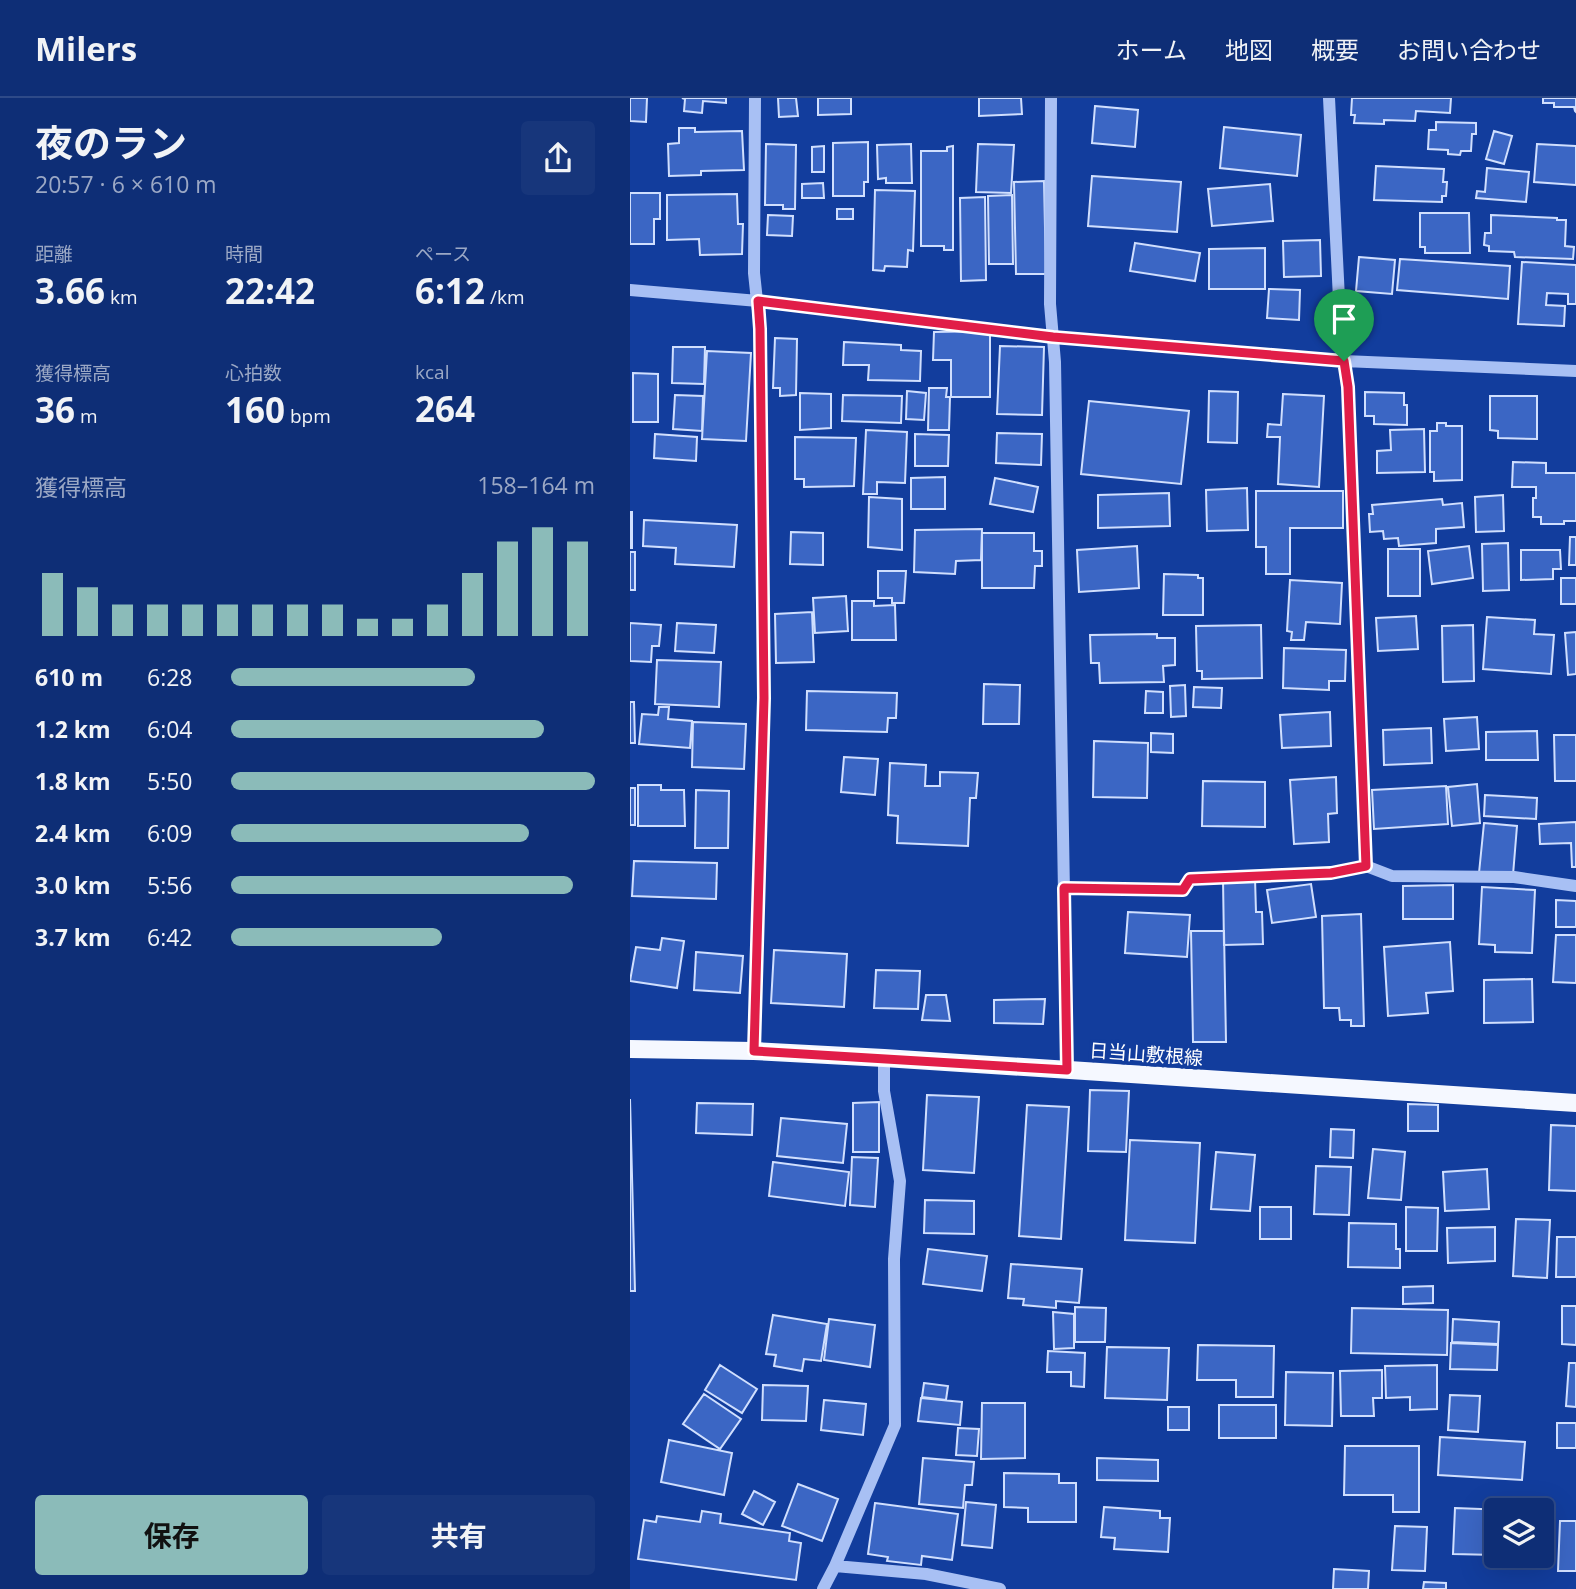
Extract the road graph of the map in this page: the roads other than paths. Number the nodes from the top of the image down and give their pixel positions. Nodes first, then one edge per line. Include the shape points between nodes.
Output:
1 (755, 98) edge
2 (1051, 98) edge
3 (1329, 98) edge
4 (630, 290) edge
5 (758, 301) junction
6 (1053, 337) junction
7 (1344, 361) junction
8 (1576, 372) edge
9 (1366, 866) junction
10 (1576, 886) edge
11 (1064, 888) junction
12 (630, 1049) edge
13 (754, 1051) junction
14 (884, 1058) junction
15 (1067, 1070) junction
16 (1576, 1103) edge
17 (835, 1566) junction
18 (823, 1589) edge
19 (997, 1589) edge

1 - 5 street via 754,273
2 - 6 street via 1049,304
3 - 7 street
4 - 5 street
5 - 6 street
5 - 13 street via 764,698
6 - 7 street
6 - 11 street
7 - 8 street
7 - 9 street
9 - 10 street via 1392,876 1514,877
9 - 11 street via 1331,873 1190,879 1183,890
11 - 15 street
12 - 13 main road, 日当山敷根線
13 - 14 main road, 日当山敷根線
14 - 15 main road, 日当山敷根線
14 - 17 street via 884,1091 900,1181 894,1259 895,1425
15 - 16 main road, 日当山敷根線
17 - 18 street
17 - 19 street via 926,1574

